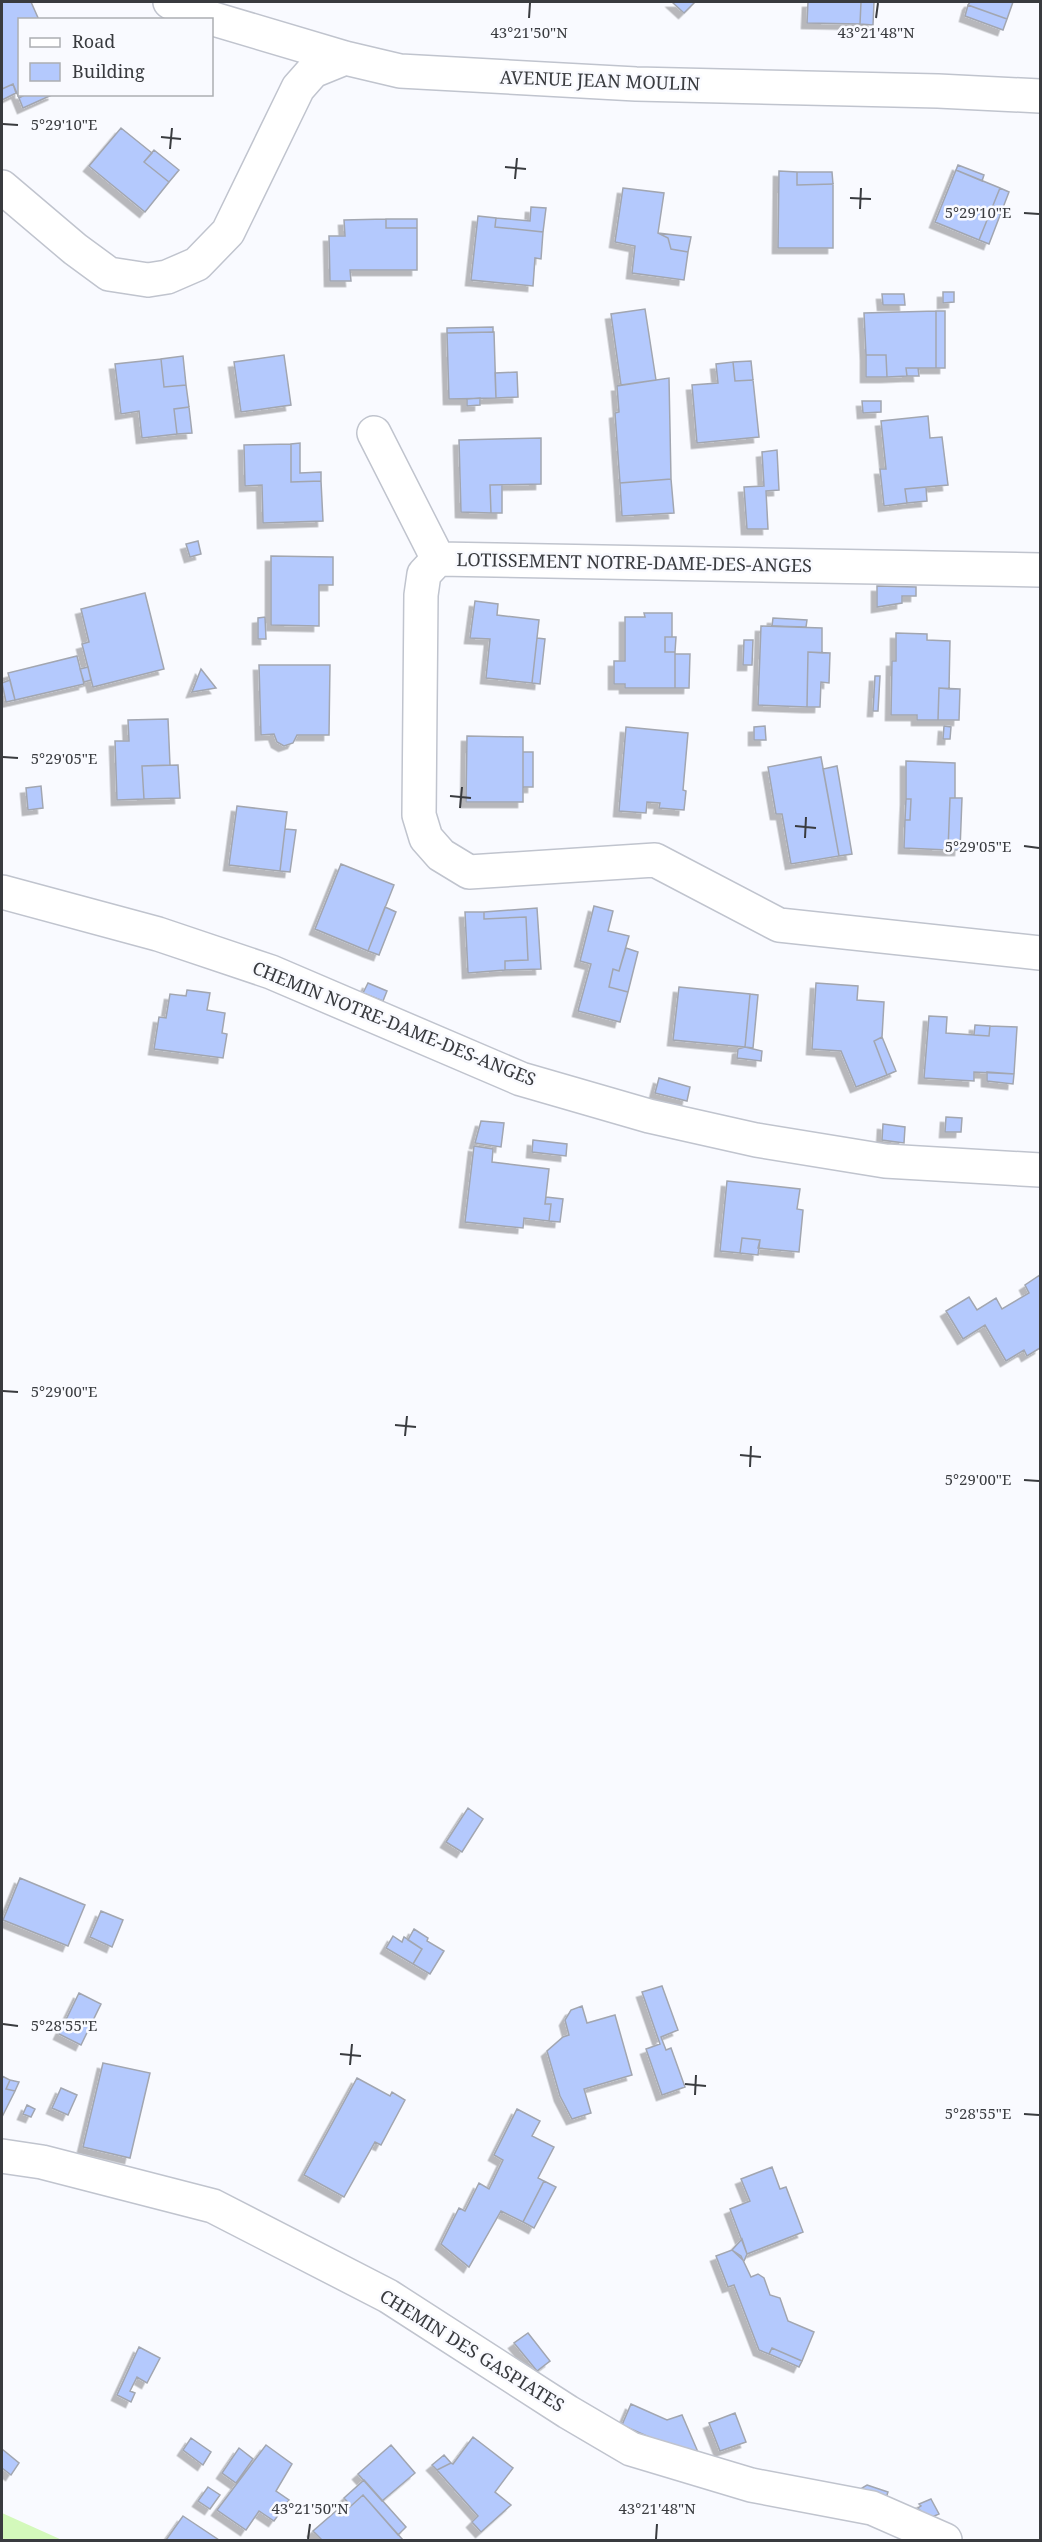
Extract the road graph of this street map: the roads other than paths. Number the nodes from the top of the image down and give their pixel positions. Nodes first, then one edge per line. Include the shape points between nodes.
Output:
1 (170, 2) edge
2 (210, 18) edge
3 (213, 19) edge
4 (345, 58) junction
5 (1041, 96) edge
6 (2, 187) edge
7 (374, 433) dead end
8 (438, 559) junction
9 (1041, 570) edge
10 (2, 892) edge
11 (1041, 953) edge
12 (1041, 1170) edge
13 (2, 2156) edge
14 (945, 2541) edge

1 - 2 street, AVENUE JEAN MOULIN
3 - 4 street, AVENUE JEAN MOULIN
4 - 5 street, AVENUE JEAN MOULIN via 412,72 636,84
4 - 6 street via 313,71 298,88 228,232 196,264 167,278 148,280 109,274
7 - 8 street
8 - 9 street, LOTISSEMENT NOTRE-DAME-DES-ANGES
8 - 11 street, LOTISSEMENT NOTRE-DAME-DES-ANGES via 424,574 421,595 419,815 426,838 441,855 468,872 655,860 779,925
10 - 12 street, CHEMIN NOTRE-DAME-DES-ANGES via 158,934 271,972 521,1079 649,1116 756,1140 885,1161
13 - 14 street, CHEMIN DES GASPIATES via 42,2162 213,2206 388,2296 631,2449 751,2485 872,2508

